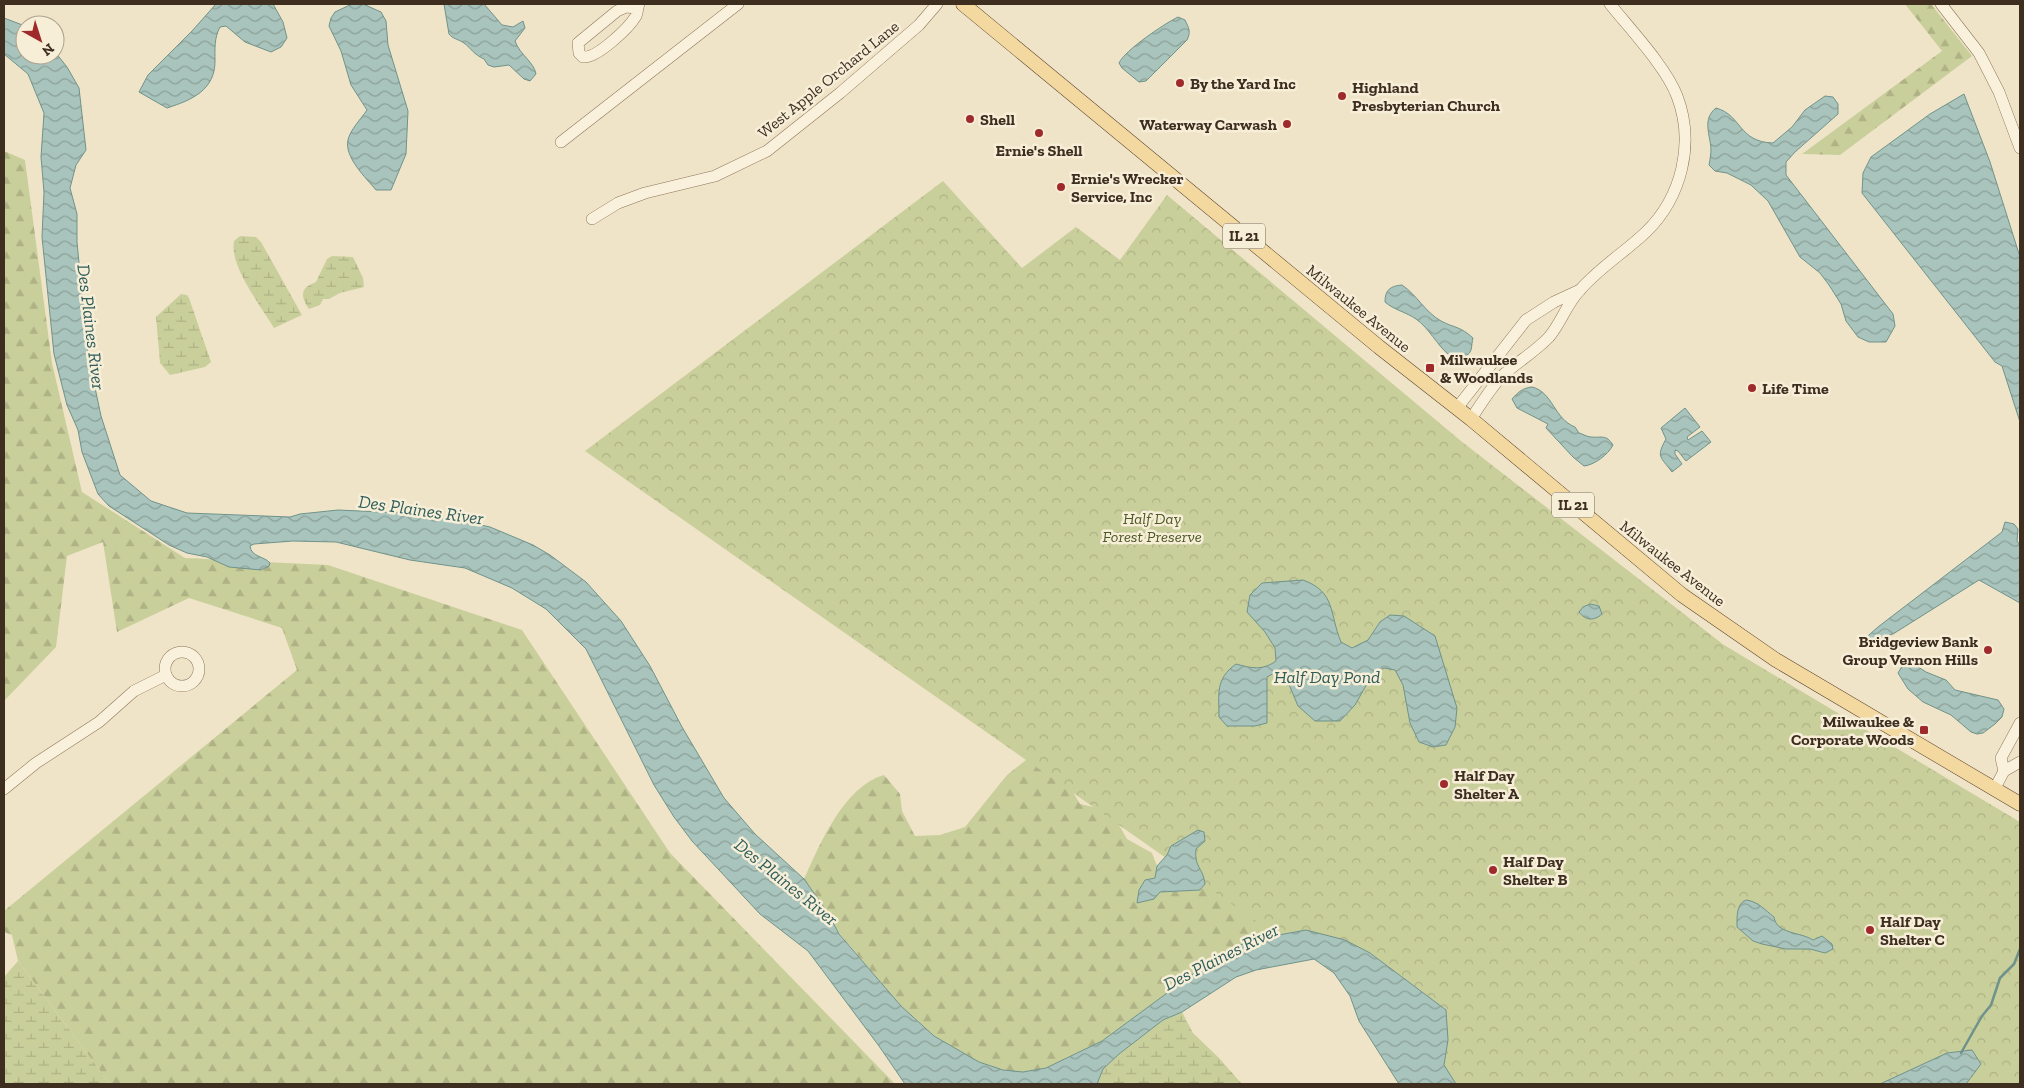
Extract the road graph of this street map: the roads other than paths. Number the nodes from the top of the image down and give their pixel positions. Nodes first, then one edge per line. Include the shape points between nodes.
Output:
1 (738, 4) edge
2 (937, 4) edge
3 (963, 4) edge
4 (1610, 4) edge
5 (1941, 4) edge
6 (638, 6) edge
7 (561, 142) dead end
8 (2020, 148) edge
9 (592, 219) dead end
10 (1580, 290) junction
11 (1457, 408) junction
12 (1471, 419) junction
13 (166, 675) dead end
14 (2020, 723) edge
15 (2020, 762) edge
16 (2004, 771) junction
17 (1995, 788) junction
18 (4, 789) edge
19 (2020, 804) edge

1 - 7 street
2 - 9 street, West Apple Orchard Lane via 920,25 767,151 715,176 645,193
3 - 11 main road, Milwaukee Avenue / IL 21
4 - 10 street via 1672,85 1683,119 1685,152 1674,194 1659,218
5 - 8 street via 1979,52 1999,92
6 - 6 street via 617,11 578,43 579,53 583,57 592,56 613,40 635,18
10 - 11 street via 1526,320
10 - 12 street via 1550,336 1503,375
11 - 12 main road, Milwaukee Avenue / IL 21
12 - 17 main road, Milwaukee Avenue / IL 21 via 1637,559 1731,630 1865,714
13 - 18 street via 134,691 99,722 36,763
14 - 16 street via 2001,758
15 - 16 street
16 - 17 street
17 - 19 main road, Milwaukee Avenue / IL 21

